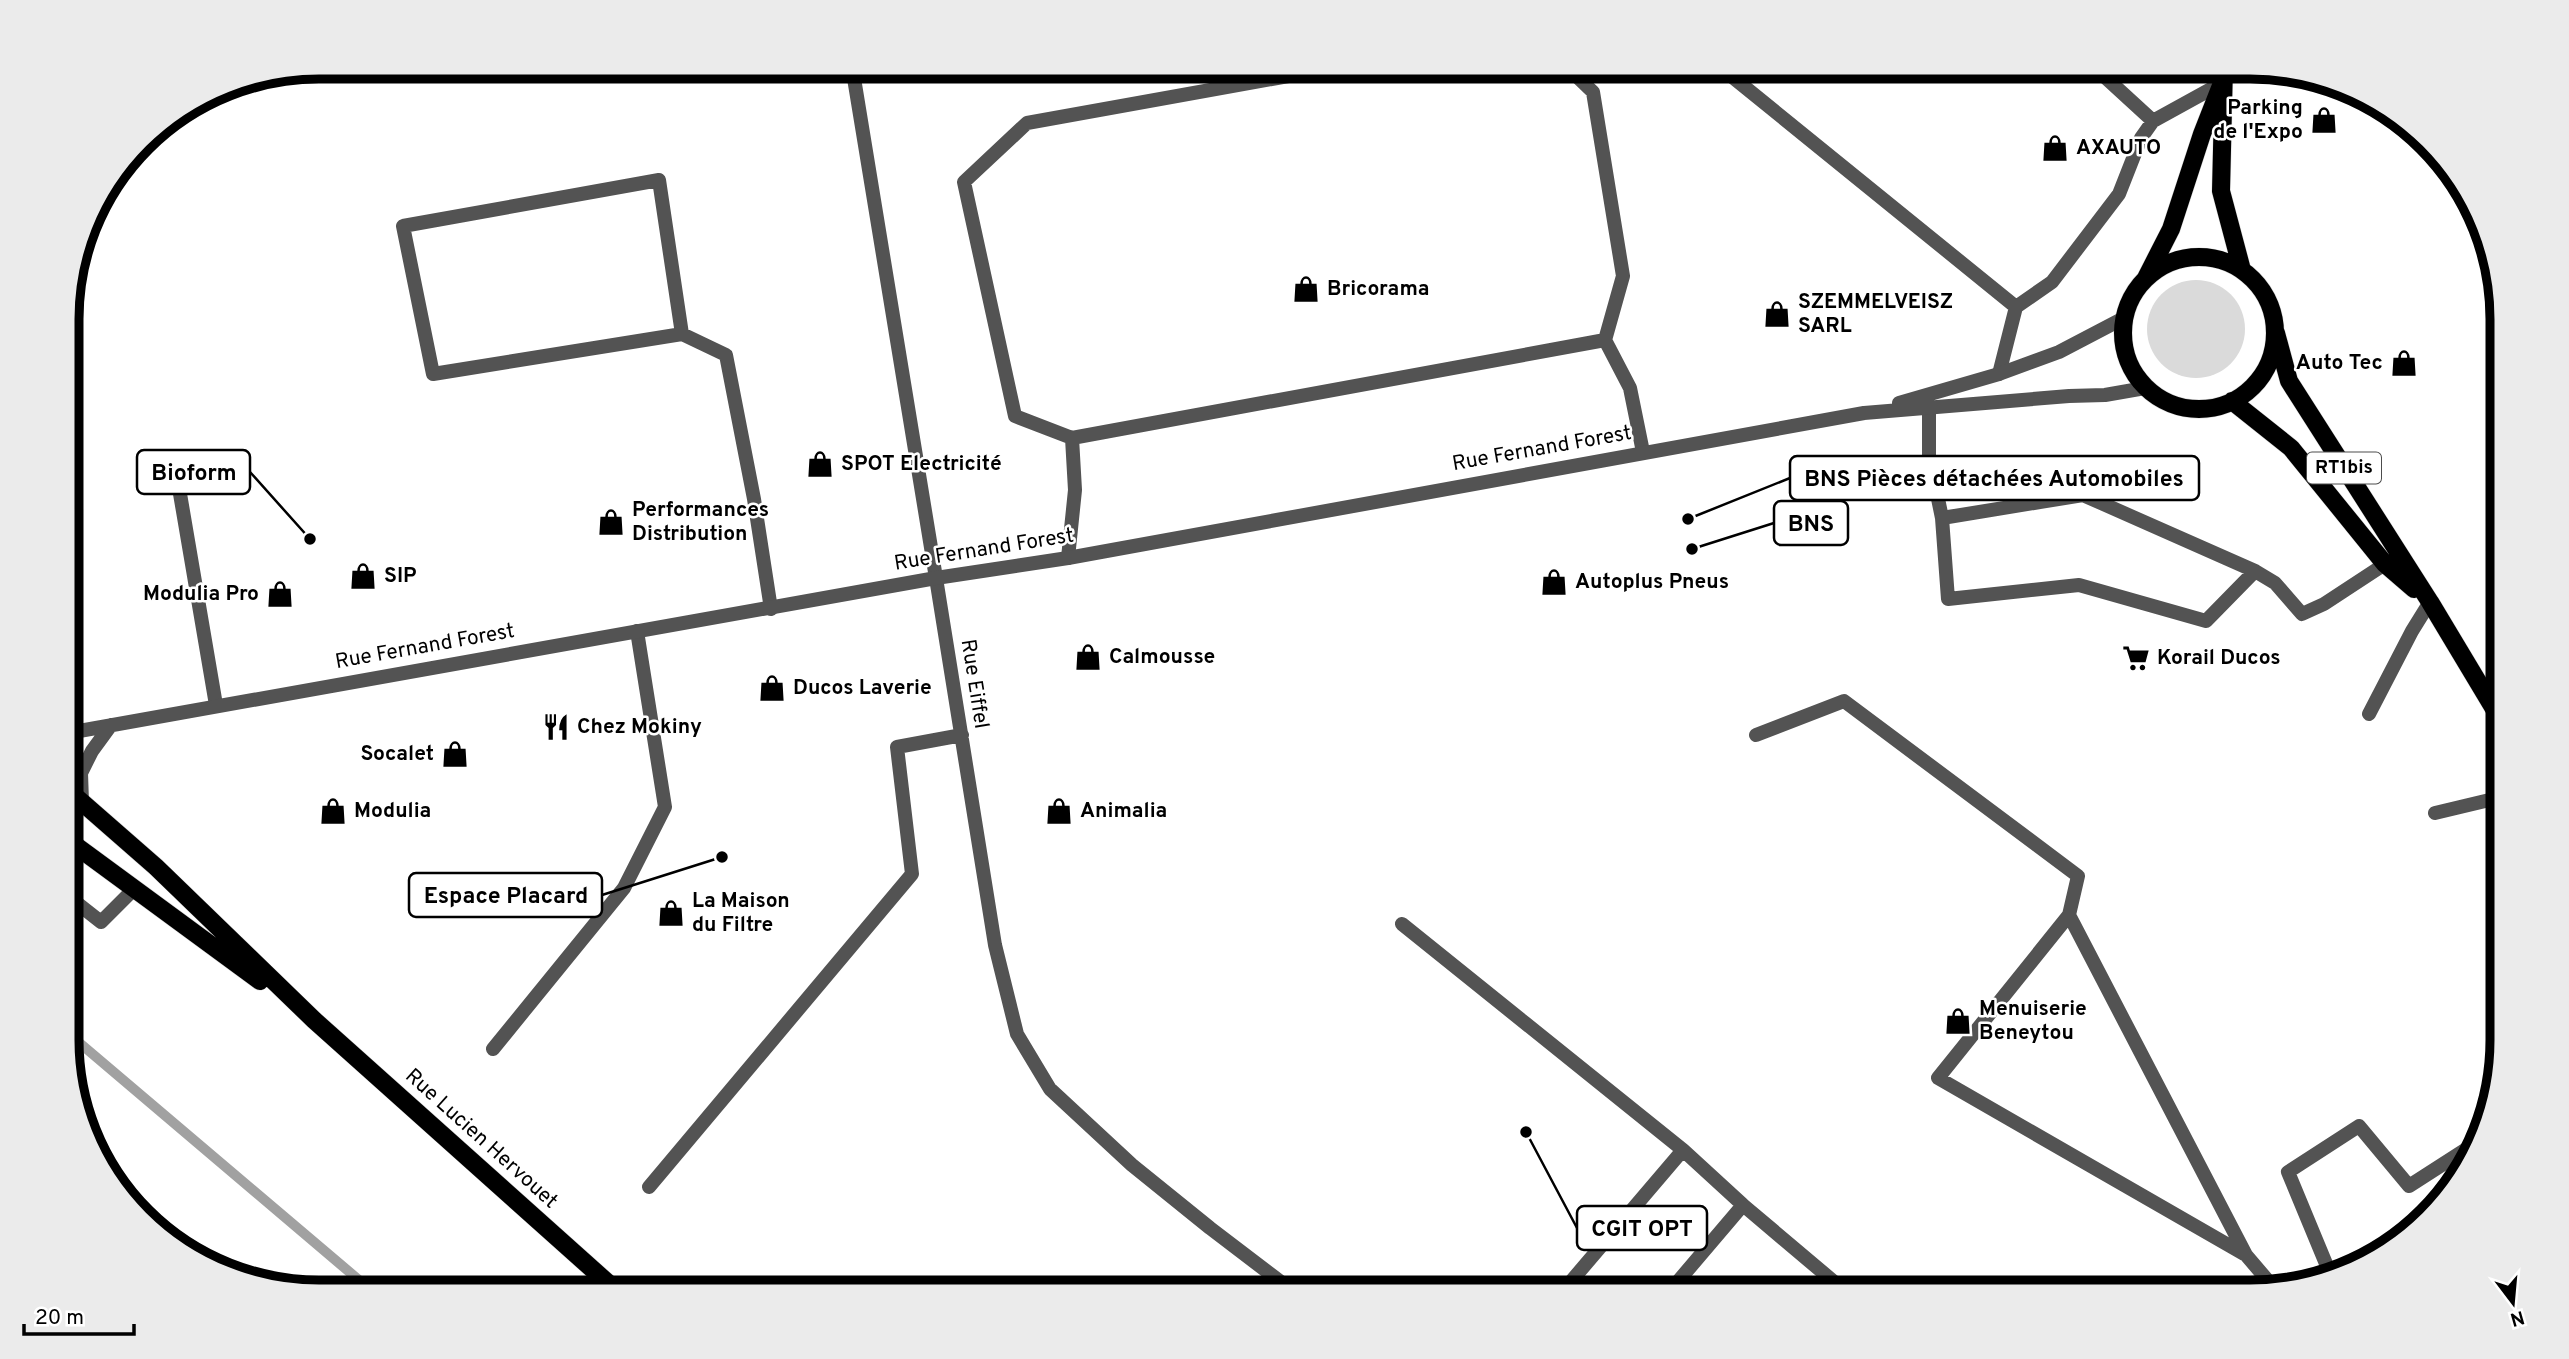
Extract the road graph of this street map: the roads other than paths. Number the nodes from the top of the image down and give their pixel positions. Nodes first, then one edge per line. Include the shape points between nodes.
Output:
1 (854, 79) edge
2 (1272, 79) edge
3 (1580, 79) edge
4 (1735, 79) edge
5 (2107, 79) edge
6 (2217, 79) edge
7 (2222, 79) edge
8 (2223, 79) edge
9 (2153, 121) junction
10 (2242, 270) junction
11 (2146, 278) junction
12 (2017, 307) junction
13 (2124, 318) junction
14 (2275, 327) junction
15 (682, 334) junction
16 (1605, 340) junction
17 (1999, 374) junction
18 (2145, 388) junction
19 (2232, 401) junction
20 (1929, 406) junction
21 (1864, 413) junction
22 (1072, 438) junction
23 (1643, 452) junction
24 (178, 482) dead end
25 (1942, 517) junction
26 (1068, 558) junction
27 (2385, 564) junction
28 (2255, 571) junction
29 (936, 578) junction
30 (2430, 602) junction
31 (771, 609) junction
32 (638, 631) junction
33 (2490, 702) edge
34 (216, 705) junction
35 (2369, 714) dead end
36 (111, 725) junction
37 (79, 731) edge
38 (961, 735) junction
39 (1756, 735) dead end
40 (79, 799) edge
41 (2490, 800) edge
42 (82, 802) junction
43 (2435, 813) dead end
44 (79, 848) edge
45 (134, 889) junction
46 (79, 905) edge
47 (2068, 915) junction
48 (1402, 924) dead end
49 (314, 1020) junction
50 (493, 1049) dead end
51 (1683, 1150) junction
52 (2461, 1153) edge
53 (649, 1187) dead end
54 (1743, 1205) junction
55 (2246, 1255) junction
56 (2327, 1267) edge
57 (605, 1280) edge
58 (1278, 1280) edge
59 (1572, 1280) edge
60 (1679, 1280) edge
61 (1832, 1280) edge
62 (2267, 1280) edge

1 - 29 street, Rue Eiffel
2 - 22 street via 1027,123 964,182 1015,416
3 - 16 street via 1593,92 1623,276
4 - 12 street
5 - 9 street
6 - 9 street
7 - 11 main road via 2171,229
8 - 10 main road via 2221,191
9 - 12 street via 2141,138 2119,194 2052,282
10 - 11 main road via 2201,257 2175,260
10 - 14 main road via 2264,292
11 - 13 main road via 2134,292
12 - 17 street
13 - 17 street, Rue Fernand Forest via 2059,352
13 - 18 main road via 2124,352
14 - 19 main road via 2269,362 2257,382
14 - 30 main road, RT1bis via 2289,381
15 - 15 street via 660,180 403,226 433,374
15 - 31 street via 726,355
16 - 22 street
16 - 23 street via 1630,388
17 - 21 street, Rue Fernand Forest
18 - 19 main road via 2165,402 2193,409
18 - 20 street, Rue Fernand Forest via 2105,395
19 - 27 main road, RT1bis via 2291,449
20 - 21 street, Rue Fernand Forest
20 - 25 street via 1929,455
21 - 23 street, Rue Fernand Forest
22 - 26 street via 1075,490
23 - 26 street, Rue Fernand Forest
24 - 34 street
25 - 28 street via 2083,495
25 - 28 street via 1948,599 2080,585 2206,621
26 - 29 street, Rue Fernand Forest
27 - 28 street via 2302,614 2275,583
27 - 30 main road, RT1bis
29 - 31 street, Rue Fernand Forest
29 - 38 street, Rue Eiffel
30 - 33 main road, RT1bis
30 - 35 street
31 - 32 street, Rue Fernand Forest
32 - 34 street, Rue Fernand Forest
32 - 50 street via 665,807 624,888
34 - 36 street, Rue Fernand Forest
36 - 37 street, Rue Fernand Forest
36 - 42 street via 81,774
38 - 53 street via 897,747 912,874
38 - 58 street, Rue Eiffel via 995,944 1017,1034 1050,1089 1132,1165
39 - 47 street via 1844,701 2078,876
40 - 42 main road, Rue Lucien Hervouet
41 - 43 street
42 - 49 main road, Rue Lucien Hervouet
44 - 45 main road, Rue Lucien Hervouet
45 - 46 street via 101,922
45 - 49 main road, Rue Lucien Hervouet
47 - 55 street
47 - 55 street via 1938,1078
48 - 51 street
49 - 57 main road, Rue Lucien Hervouet
51 - 54 street
51 - 59 street
52 - 56 street via 2409,1186 2359,1126 2288,1172
54 - 60 street
54 - 61 street
55 - 62 street

